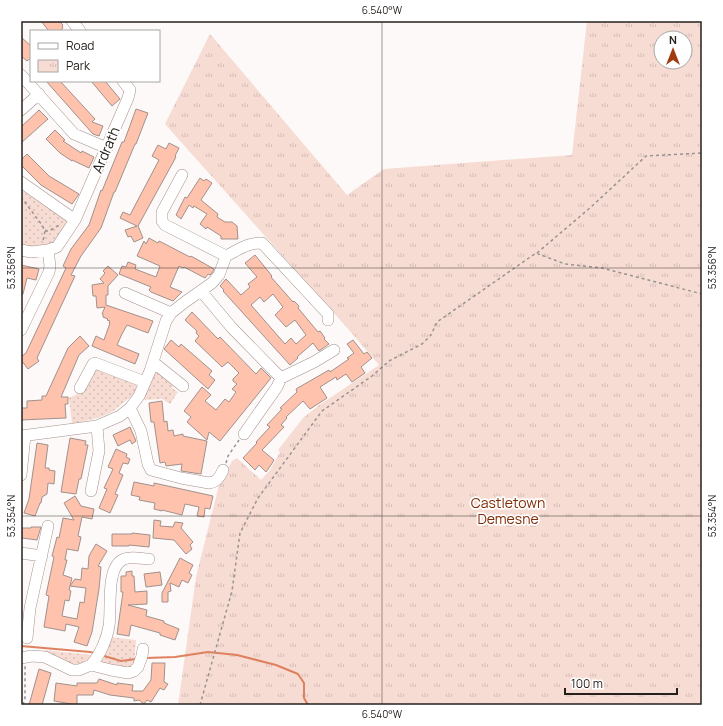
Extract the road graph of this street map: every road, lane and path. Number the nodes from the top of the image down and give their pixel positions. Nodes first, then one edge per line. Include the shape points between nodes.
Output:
1 (72, 21) edge
2 (78, 30) edge
3 (31, 82) edge
4 (124, 82) edge
5 (39, 94) junction
6 (21, 110) edge
7 (107, 148) junction
8 (702, 153) edge
9 (182, 175) dead end
10 (21, 183) edge
11 (21, 197) edge
12 (75, 220) junction
13 (62, 223) dead end
14 (45, 231) junction
15 (21, 250) edge
16 (46, 251) junction
17 (536, 253) junction
18 (226, 256) junction
19 (201, 292) junction
20 (125, 293) dead end
21 (702, 294) edge
22 (171, 313) junction
23 (328, 320) dead end
24 (21, 330) edge
25 (334, 350) dead end
26 (153, 362) junction
27 (281, 378) junction
28 (145, 382) junction
29 (183, 386) dead end
30 (80, 388) dead end
31 (130, 408) junction
32 (96, 426) junction
33 (244, 434) joint
34 (23, 436) edge
35 (223, 470) joint
36 (21, 475) edge
37 (91, 491) dead end
38 (48, 526) dead end
39 (21, 553) edge
40 (42, 556) junction
41 (144, 561) dead end
42 (27, 638) dead end
43 (142, 656) dead end
44 (96, 657) junction
45 (25, 660) edge
46 (23, 705) edge
47 (200, 705) edge

1 - 2 street
3 - 5 street
4 - 7 street, Ardrath via 130,94
5 - 6 street
5 - 7 street via 77,137
7 - 12 street, Ardrath
8 - 17 path via 646,156
9 - 18 street via 162,212 162,221 165,225
10 - 12 street
11 - 14 path
12 - 16 street, Ardrath via 57,247
13 - 14 path
14 - 16 path
15 - 16 street
16 - 24 street via 50,266
17 - 21 path via 565,264 602,268
17 - 47 path via 437,322 431,335 422,344 389,361 322,411 258,498 240,533 232,591
18 - 19 street via 219,275
18 - 23 street via 250,244 262,244 328,314
19 - 22 street
19 - 27 street
20 - 22 street
22 - 26 street
25 - 27 street
26 - 28 street
26 - 29 street
27 - 33 street
28 - 30 street via 95,363
28 - 31 street
31 - 32 street via 120,416
31 - 35 street via 141,431 151,470 213,483
32 - 34 street
32 - 37 street via 99,451
33 - 35 path via 228,456
34 - 36 street
38 - 40 street
39 - 40 street
40 - 42 street via 30,608
41 - 44 street via 125,559 113,570 109,625
43 - 44 street via 137,669 128,673 111,670
44 - 45 street via 79,670 72,670 45,657 32,656
45 - 46 path

